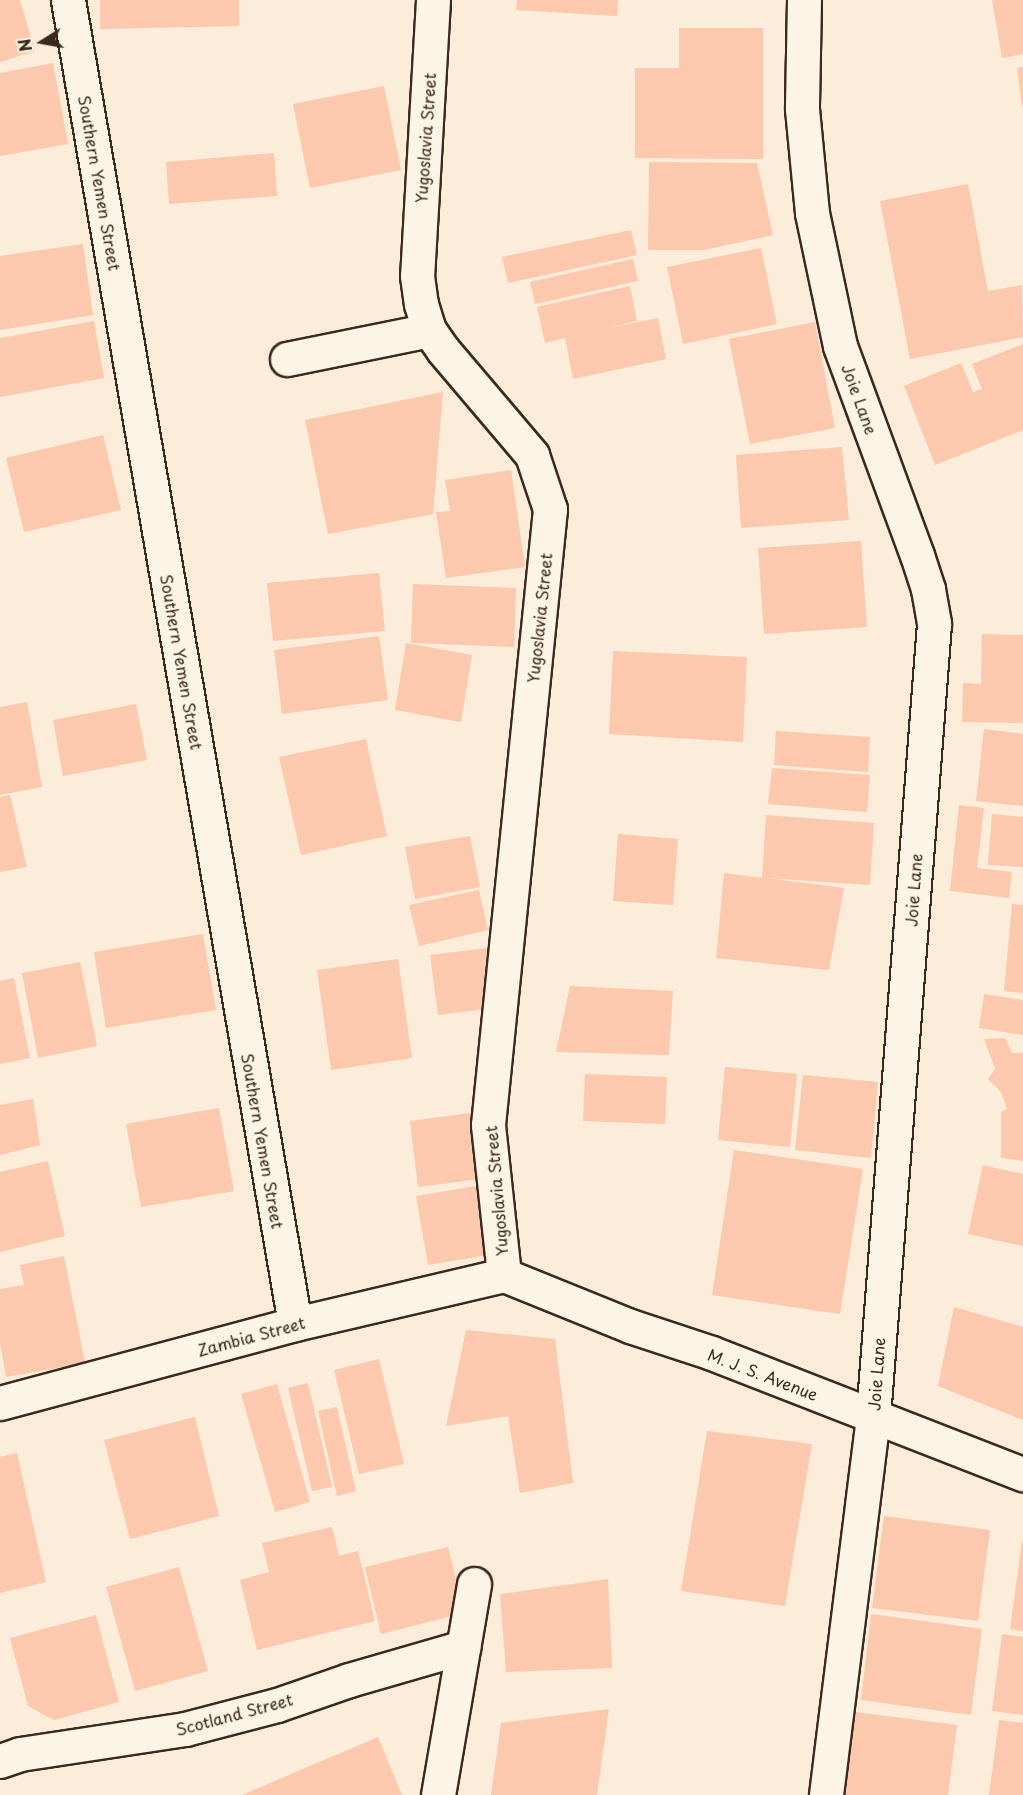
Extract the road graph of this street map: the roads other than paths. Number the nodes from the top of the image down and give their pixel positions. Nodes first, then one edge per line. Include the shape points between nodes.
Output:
1 (68, 0) edge
2 (434, 0) edge
3 (804, 0) edge
4 (429, 330) junction
5 (287, 358) dead end
6 (504, 1275) junction
7 (295, 1324) junction
8 (0, 1403) edge
9 (873, 1418) junction
10 (1023, 1474) edge
11 (474, 1584) dead end
12 (463, 1647) junction
13 (0, 1761) edge
14 (438, 1795) edge
15 (826, 1795) edge

1 - 7 street, Southern Yemen Street
2 - 4 street, Yugoslavia Street via 417,276
3 - 9 street, Joie Lane via 802,109 812,213 840,346 917,555 934,624
4 - 5 street
4 - 6 street, Yugoslavia Street via 532,455 550,509 488,1125
6 - 7 street, Zambia Street
6 - 9 street, M. J. S. Avenue
7 - 8 street, Zambia Street
9 - 10 street, M. J. S. Avenue
9 - 15 street, Joie Lane
11 - 12 street
12 - 13 street, Scotland Street via 185,1730 20,1754
12 - 14 street

